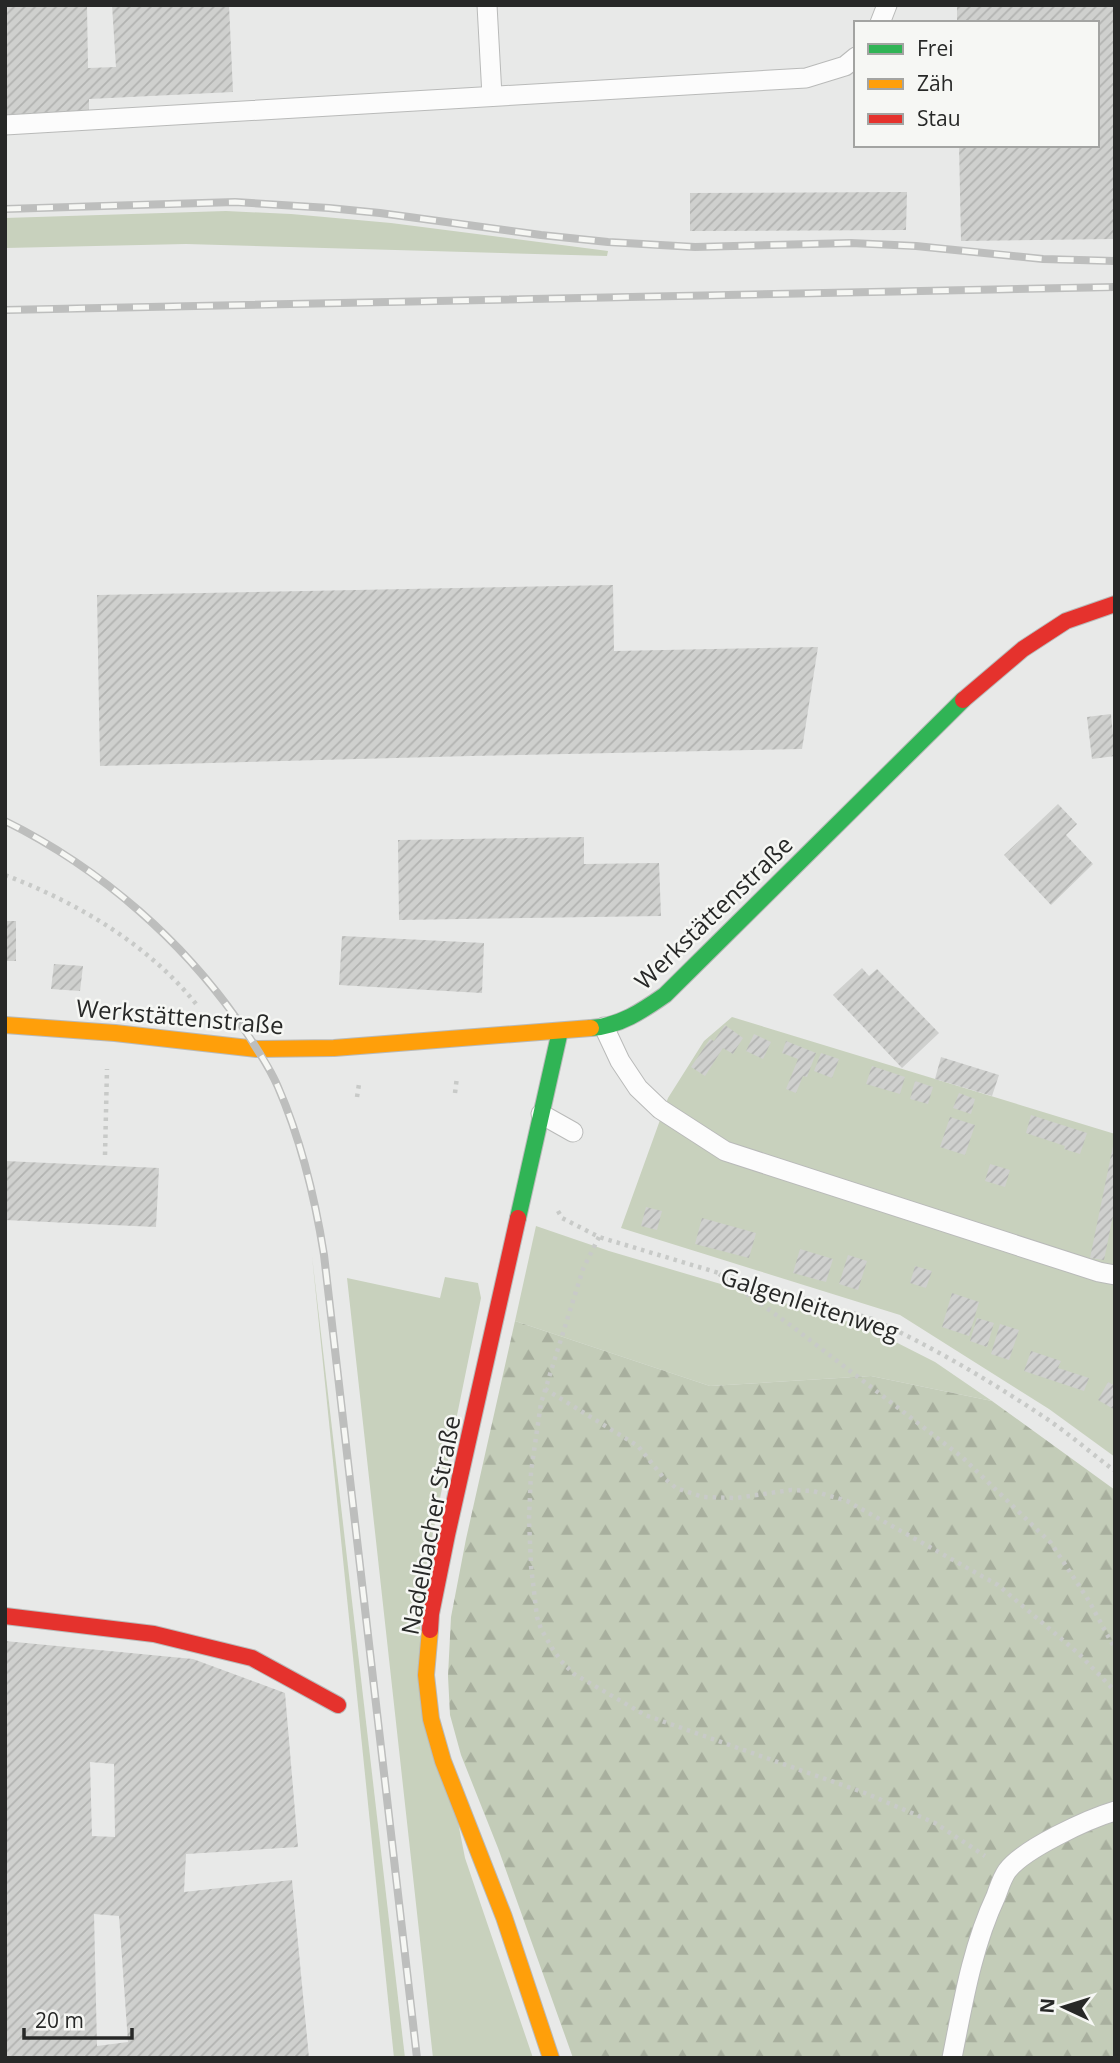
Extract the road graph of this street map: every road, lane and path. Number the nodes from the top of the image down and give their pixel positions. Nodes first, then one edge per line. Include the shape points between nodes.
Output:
1 (487, 5) edge
2 (854, 59) edge
3 (492, 96) junction
4 (5, 125) edge
5 (1115, 604) edge
6 (5, 875) edge
7 (5, 1025) edge
8 (604, 1027) junction
9 (560, 1031) junction
10 (108, 1033) junction
11 (216, 1045) junction
12 (541, 1114) junction
13 (573, 1132) dead end
14 (105, 1155) dead end
15 (558, 1210) dead end
16 (599, 1237) junction
17 (715, 1271) junction
18 (1115, 1275) edge
19 (545, 1389) junction
20 (1115, 1471) edge
21 (5, 1616) edge
22 (1115, 1649) edge
23 (1115, 1691) edge
24 (338, 1705) dead end
25 (1115, 1811) edge
26 (1007, 1871) junction
27 (551, 2058) edge
28 (952, 2058) edge

1 - 3 lane
2 - 3 lane via 806,78
3 - 4 lane
5 - 8 street, Werkstättenstraße via 1066,621 993,673 665,995 634,1016
6 - 11 path via 75,906 145,954 202,1011
7 - 10 street, Werkstättenstraße
8 - 9 street, Werkstättenstraße
8 - 18 lane via 638,1088 660,1109 725,1151
9 - 11 street, Werkstättenstraße via 334,1048
9 - 12 street, Nadelbacher Straße
10 - 11 street, Werkstättenstraße
10 - 14 path
12 - 13 lane
12 - 27 street, Nadelbacher Straße via 447,1535 431,1614 426,1675 431,1719 443,1761 504,1917
15 - 16 path, Galgenleitenweg via 562,1218
16 - 17 path, Galgenleitenweg
16 - 19 path via 583,1269
17 - 20 path, Galgenleitenweg via 872,1319 907,1335 1043,1416
17 - 22 path via 962,1457 1051,1543
19 - 23 path via 638,1446 676,1488 704,1497 737,1498 791,1490 847,1501 998,1585
19 - 26 path via 531,1472 531,1566 537,1617 561,1661 574,1674 645,1715 865,1793 935,1823
21 - 24 street via 154,1634 252,1658
25 - 26 lane via 1096,1816 1027,1853
26 - 28 lane via 968,1977

